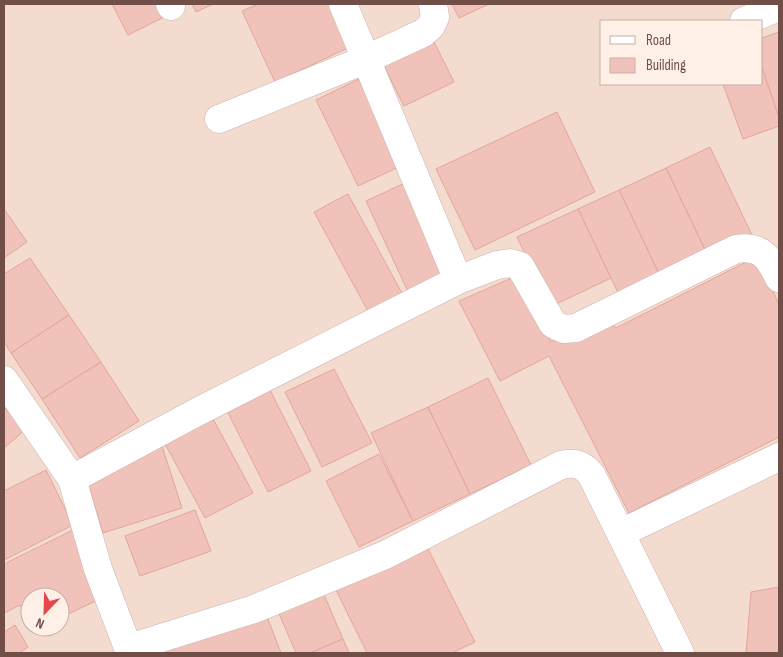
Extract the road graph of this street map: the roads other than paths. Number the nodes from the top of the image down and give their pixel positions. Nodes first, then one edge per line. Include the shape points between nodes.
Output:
1 (344, 4) edge
2 (433, 4) edge
3 (779, 7) edge
4 (746, 20) edge
5 (366, 59) junction
6 (219, 119) dead end
7 (779, 278) edge
8 (458, 280) junction
9 (4, 380) edge
10 (779, 457) edge
11 (72, 479) junction
12 (621, 534) junction
13 (129, 651) edge
14 (680, 653) edge

1 - 5 street
2 - 5 street via 435,17 423,33
3 - 4 street
5 - 6 street
5 - 8 street
7 - 8 street via 773,264 762,252 750,247 736,249 576,328 564,329 553,324 520,266 510,263 497,265
8 - 11 street via 198,411
9 - 11 street
10 - 12 street
11 - 13 street via 98,569
12 - 13 street via 585,467 574,462 561,465 384,555 254,608
12 - 14 street

